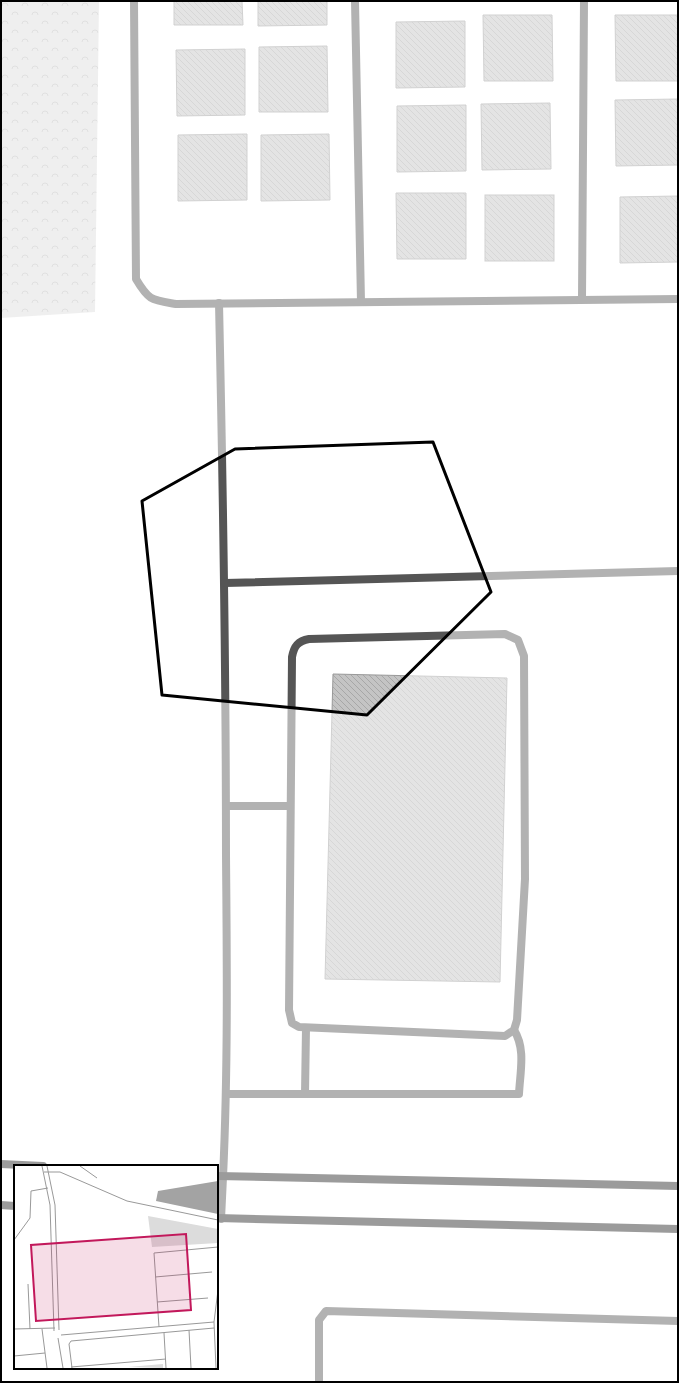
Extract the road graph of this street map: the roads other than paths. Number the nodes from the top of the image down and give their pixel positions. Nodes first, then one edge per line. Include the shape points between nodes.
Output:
1 (134, 1) edge
2 (355, 1) edge
3 (584, 1) edge
4 (582, 299) junction
5 (678, 299) edge
6 (361, 302) junction
7 (219, 303) junction
8 (678, 571) edge
9 (225, 583) junction
10 (226, 806) junction
11 (290, 806) junction
12 (306, 1028) junction
13 (514, 1030) junction
14 (227, 1094) junction
15 (305, 1094) junction
16 (1, 1164) edge
17 (22, 1165) edge
18 (220, 1177) edge
19 (678, 1186) edge
20 (1, 1205) edge
21 (14, 1206) edge
22 (219, 1218) edge
23 (678, 1229) edge
24 (678, 1321) edge
25 (319, 1382) edge

1 - 7 street via 136,279 145,295 156,301 176,304
2 - 6 street
3 - 4 street
4 - 5 street
4 - 6 street
6 - 7 street
7 - 9 street
8 - 9 street
9 - 10 street
10 - 11 street
10 - 14 street
11 - 12 street via 289,1010 292,1023 299,1028
11 - 13 street via 292,657 296,645 301,640 505,634 518,640 524,656 525,879 518,1020
12 - 13 street via 505,1036
12 - 15 street
13 - 15 street via 521,1051 519,1094
14 - 15 street
14 - 18 street
16 - 17 street
18 - 19 street
18 - 22 street
20 - 21 street
22 - 23 street
24 - 25 street via 326,1311 319,1320

